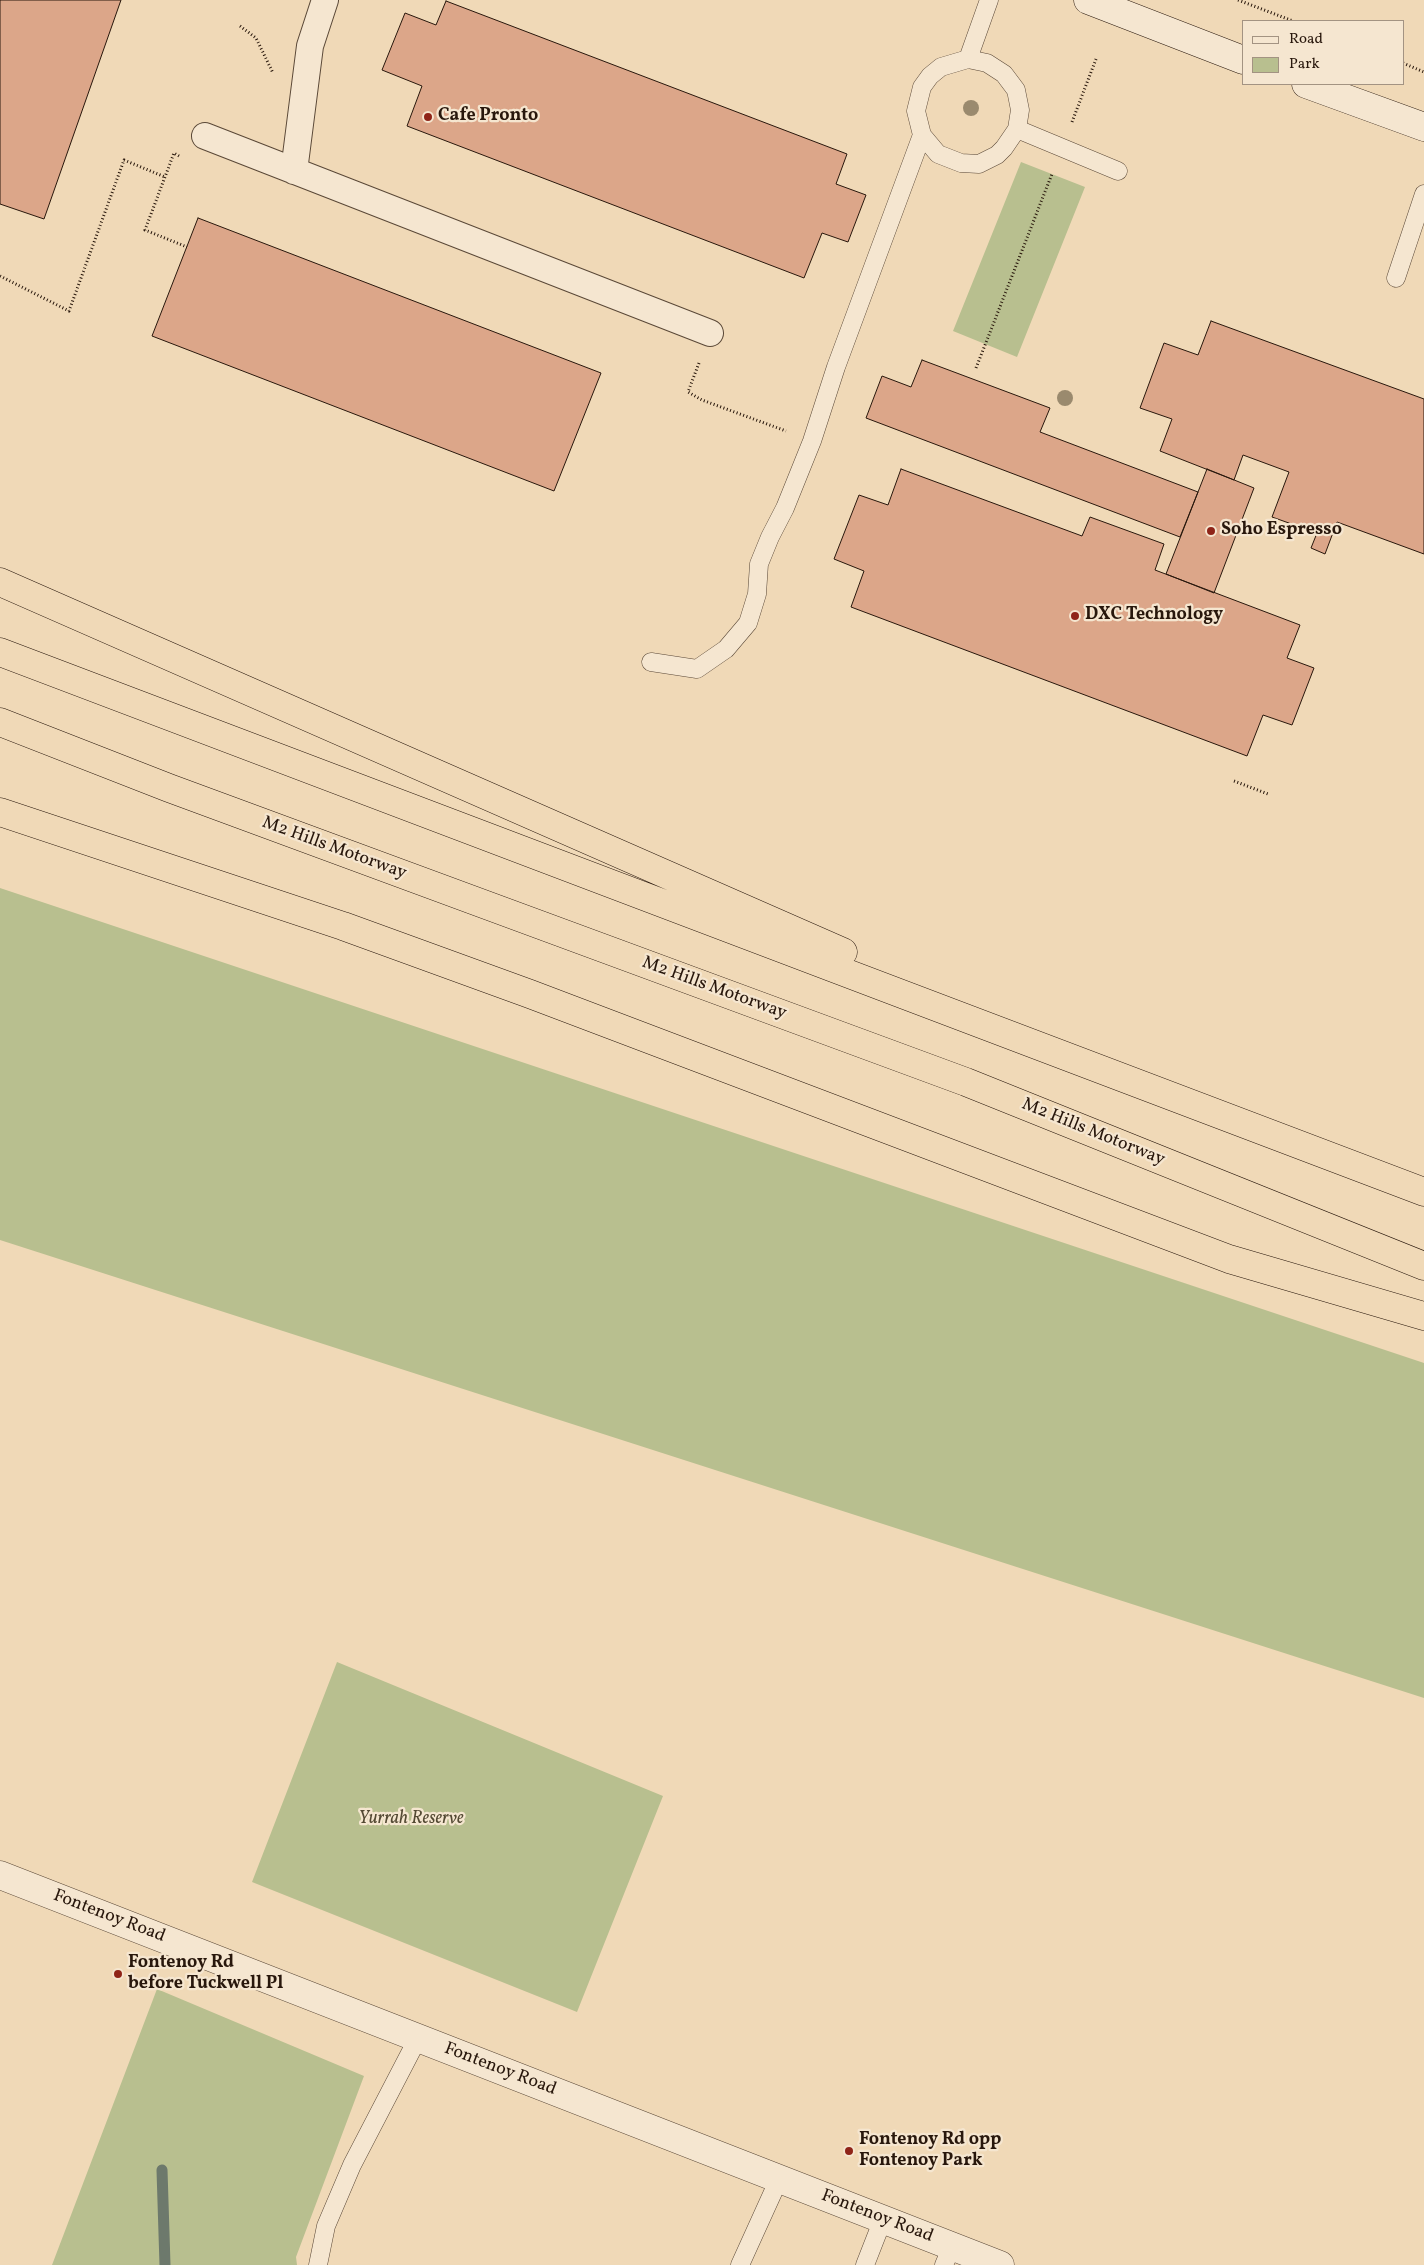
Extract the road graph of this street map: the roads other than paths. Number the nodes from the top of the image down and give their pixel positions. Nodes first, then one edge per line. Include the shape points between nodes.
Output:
1 (325, 0) edge
2 (990, 0) edge
3 (1088, 0) edge
4 (968, 59) junction
5 (1242, 60) edge
6 (1309, 85) edge
7 (1424, 127) edge
8 (1017, 130) junction
9 (922, 135) junction
10 (205, 136) dead end
11 (294, 171) junction
12 (1118, 171) dead end
13 (1424, 194) edge
14 (1396, 278) dead end
15 (710, 333) road end
16 (0, 582) edge
17 (0, 652) edge
18 (651, 662) dead end
19 (0, 722) edge
20 (0, 812) edge
21 (1094, 1066) junction
22 (1424, 1192) edge
23 (1424, 1266) edge
24 (1424, 1316) edge
25 (0, 1875) edge
26 (418, 2038) junction
27 (779, 2179) junction
28 (883, 2219) junction
29 (948, 2256) edge
30 (318, 2265) edge
31 (740, 2265) edge
32 (865, 2265) edge
33 (1000, 2265) edge

1 - 11 street via 310,46
2 - 4 lane
3 - 5 street
4 - 8 lane via 987,63 1004,74 1016,90 1020,110
4 - 9 lane via 941,67 922,87 916,111
6 - 7 street
8 - 9 lane via 997,155 979,164 961,163 938,154
8 - 12 lane
9 - 18 lane via 812,441 758,564 757,594 748,623 726,649 697,670
10 - 11 street
11 - 15 street
13 - 14 lane
16 - 21 highway via 895,975
17 - 21 highway
19 - 23 highway, M2 Hills Motorway via 188,795 966,1082
20 - 24 highway via 352,929 1229,1259
21 - 22 highway
25 - 26 street, Fontenoy Road
26 - 27 street, Fontenoy Road
26 - 30 lane via 352,2164 326,2226
27 - 28 street, Fontenoy Road
27 - 31 lane
28 - 29 street, Fontenoy Road
28 - 32 lane
29 - 33 street, Fontenoy Road

